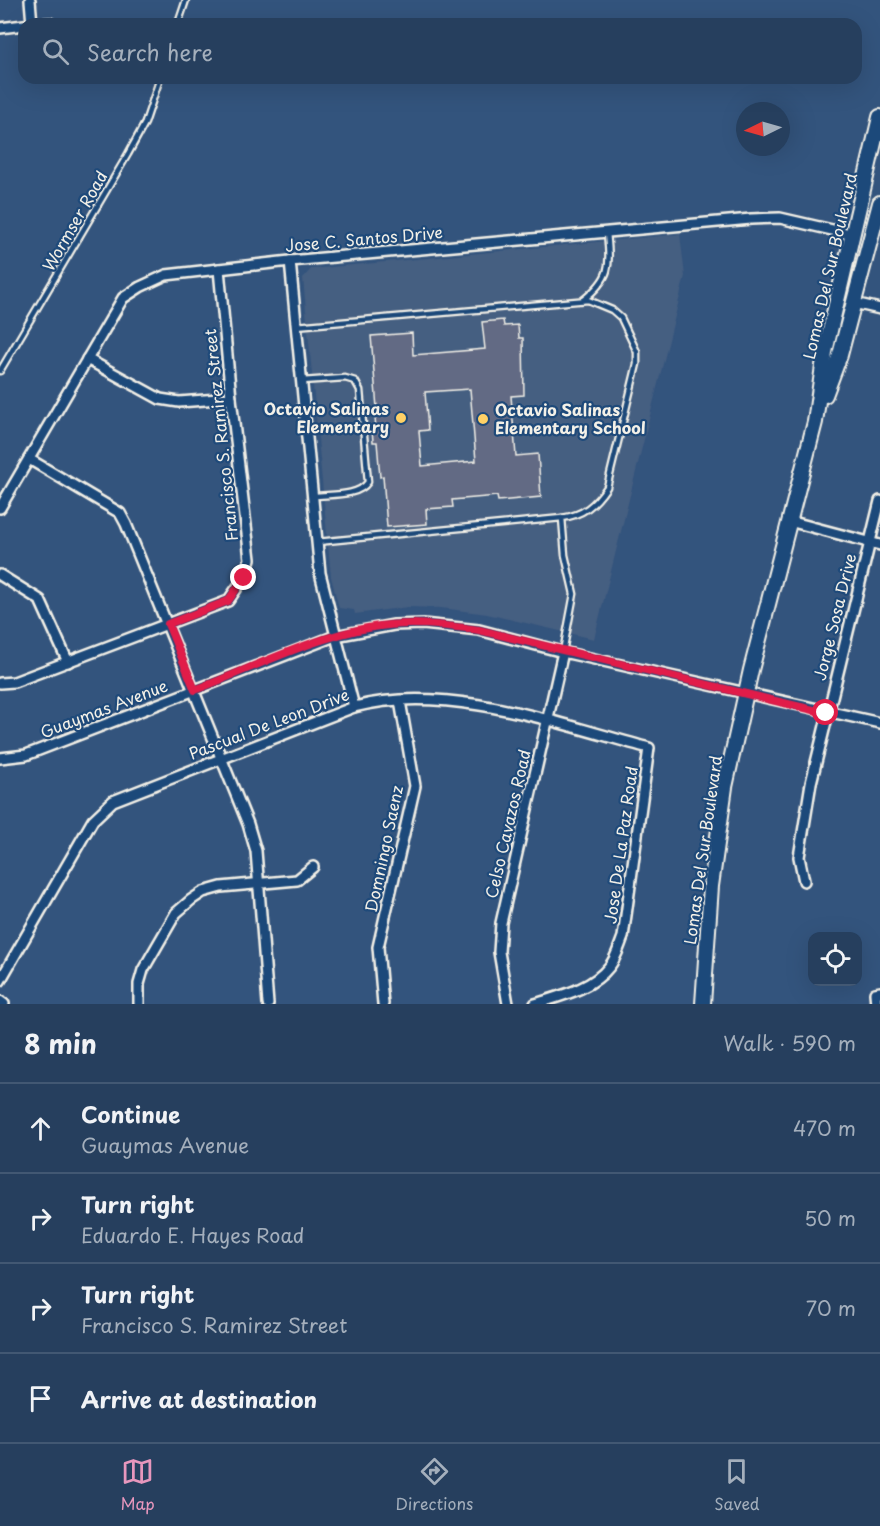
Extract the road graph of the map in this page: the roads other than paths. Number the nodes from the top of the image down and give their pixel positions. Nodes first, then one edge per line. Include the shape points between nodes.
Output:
1 (30, 0) edge
2 (186, 0) edge
3 (32, 18) edge
4 (180, 18) edge
5 (18, 26) edge
6 (0, 28) edge
7 (158, 84) edge
8 (880, 117) edge
9 (880, 203) edge
10 (606, 232) junction
11 (854, 235) junction
12 (290, 261) junction
13 (219, 269) junction
14 (582, 300) junction
15 (854, 303) junction
16 (880, 309) edge
17 (296, 326) junction
18 (840, 356) junction
19 (87, 359) junction
20 (0, 371) edge
21 (302, 381) junction
22 (231, 398) junction
23 (815, 422) junction
24 (29, 459) junction
25 (312, 496) junction
26 (880, 501) edge
27 (0, 508) edge
28 (562, 518) junction
29 (789, 521) junction
30 (317, 542) junction
31 (869, 542) junction
32 (880, 545) edge
33 (0, 575) edge
34 (168, 624) junction
35 (335, 636) junction
36 (563, 652) junction
37 (68, 662) junction
38 (0, 683) edge
39 (195, 690) junction
40 (746, 693) junction
41 (400, 700) junction
42 (354, 707) junction
43 (826, 713) junction
44 (546, 721) junction
45 (880, 723) edge
46 (649, 748) joint
47 (0, 758) edge
48 (222, 758) junction
49 (314, 867) dead end
50 (804, 881) dead end
51 (258, 884) junction
52 (0, 981) edge
53 (877, 993) edge
54 (0, 1001) edge
55 (4, 1004) edge
56 (139, 1004) edge
57 (268, 1004) edge
58 (383, 1004) edge
59 (508, 1004) edge
60 (535, 1004) edge
61 (702, 1004) edge
62 (876, 1004) edge

1 - 3 street
2 - 4 lane
5 - 6 street
7 - 20 lane, Wormser Road via 145,123 128,154
8 - 11 main road, Lomas Del Sur Boulevard
9 - 15 main road, Lomas Del Sur Boulevard
10 - 11 street, Jose C. Santos Drive via 780,218
10 - 12 street, Jose C. Santos Drive
10 - 14 lane via 608,272 602,284
11 - 18 main road via 861,246 838,334
11 - 23 main road, Lomas Del Sur Boulevard via 825,352
12 - 13 street, Jose C. Santos Drive
12 - 17 street
13 - 19 street, Jose C. Santos Drive via 166,275 123,298
13 - 22 street, Francisco S. Ramirez Street
14 - 17 lane
14 - 28 lane via 601,304 621,318 633,340 637,364 607,486 587,510
15 - 16 street
15 - 18 main road, Lomas Del Sur Boulevard
17 - 21 street
18 - 23 main road, Lomas Del Sur Boulevard
19 - 22 street via 160,399 179,402
19 - 24 street, Jose C. Santos Drive
21 - 25 street
21 - 25 lane via 355,381 360,390 369,482 364,489 354,492
22 - 34 street, Francisco S. Ramirez Street via 248,569 228,601
23 - 29 main road, Lomas Del Sur Boulevard
24 - 27 street, Jose C. Santos Drive
24 - 34 street via 120,513
25 - 30 street
26 - 31 street, Jorge Sosa Drive
28 - 30 lane
28 - 36 lane via 574,594
29 - 31 street
29 - 40 main road, Lomas Del Sur Boulevard
30 - 35 street
31 - 32 street
31 - 43 street, Jorge Sosa Drive
33 - 37 street via 40,600
34 - 37 street, Francisco S. Ramirez Street
34 - 39 street
35 - 36 street, Guaymas Avenue via 384,626 450,626
35 - 39 street, Guaymas Avenue
35 - 42 street
36 - 40 street, Guaymas Avenue
36 - 44 street, Celso Cavazos Road
37 - 38 street, Francisco S. Ramirez Street via 14,682
39 - 47 street, Guaymas Avenue via 26,755
39 - 48 street
40 - 43 street, Guaymas Avenue
40 - 61 main road, Lomas Del Sur Boulevard via 722,809
41 - 42 street, Pascual De Leon Drive
41 - 44 street, Pascual De Leon Drive via 442,698
41 - 58 street, Domningo Saenz via 416,786 378,947
42 - 48 street, Pascual De Leon Drive
43 - 45 street, Guaymas Avenue
43 - 50 street, Jorge Sosa Drive via 799,857
44 - 46 street, Pascual De Leon Drive
44 - 59 street, Celso Cavazos Road via 501,922 499,952
46 - 60 street, Jose De La Paz Road via 623,937 610,967 579,990
48 - 51 street via 256,850
48 - 52 street, Pascual De Leon Drive via 113,801 104,809 78,845
49 - 51 street via 297,880
51 - 56 street via 203,892 176,913 143,970
51 - 57 street
53 - 62 street
54 - 55 street

